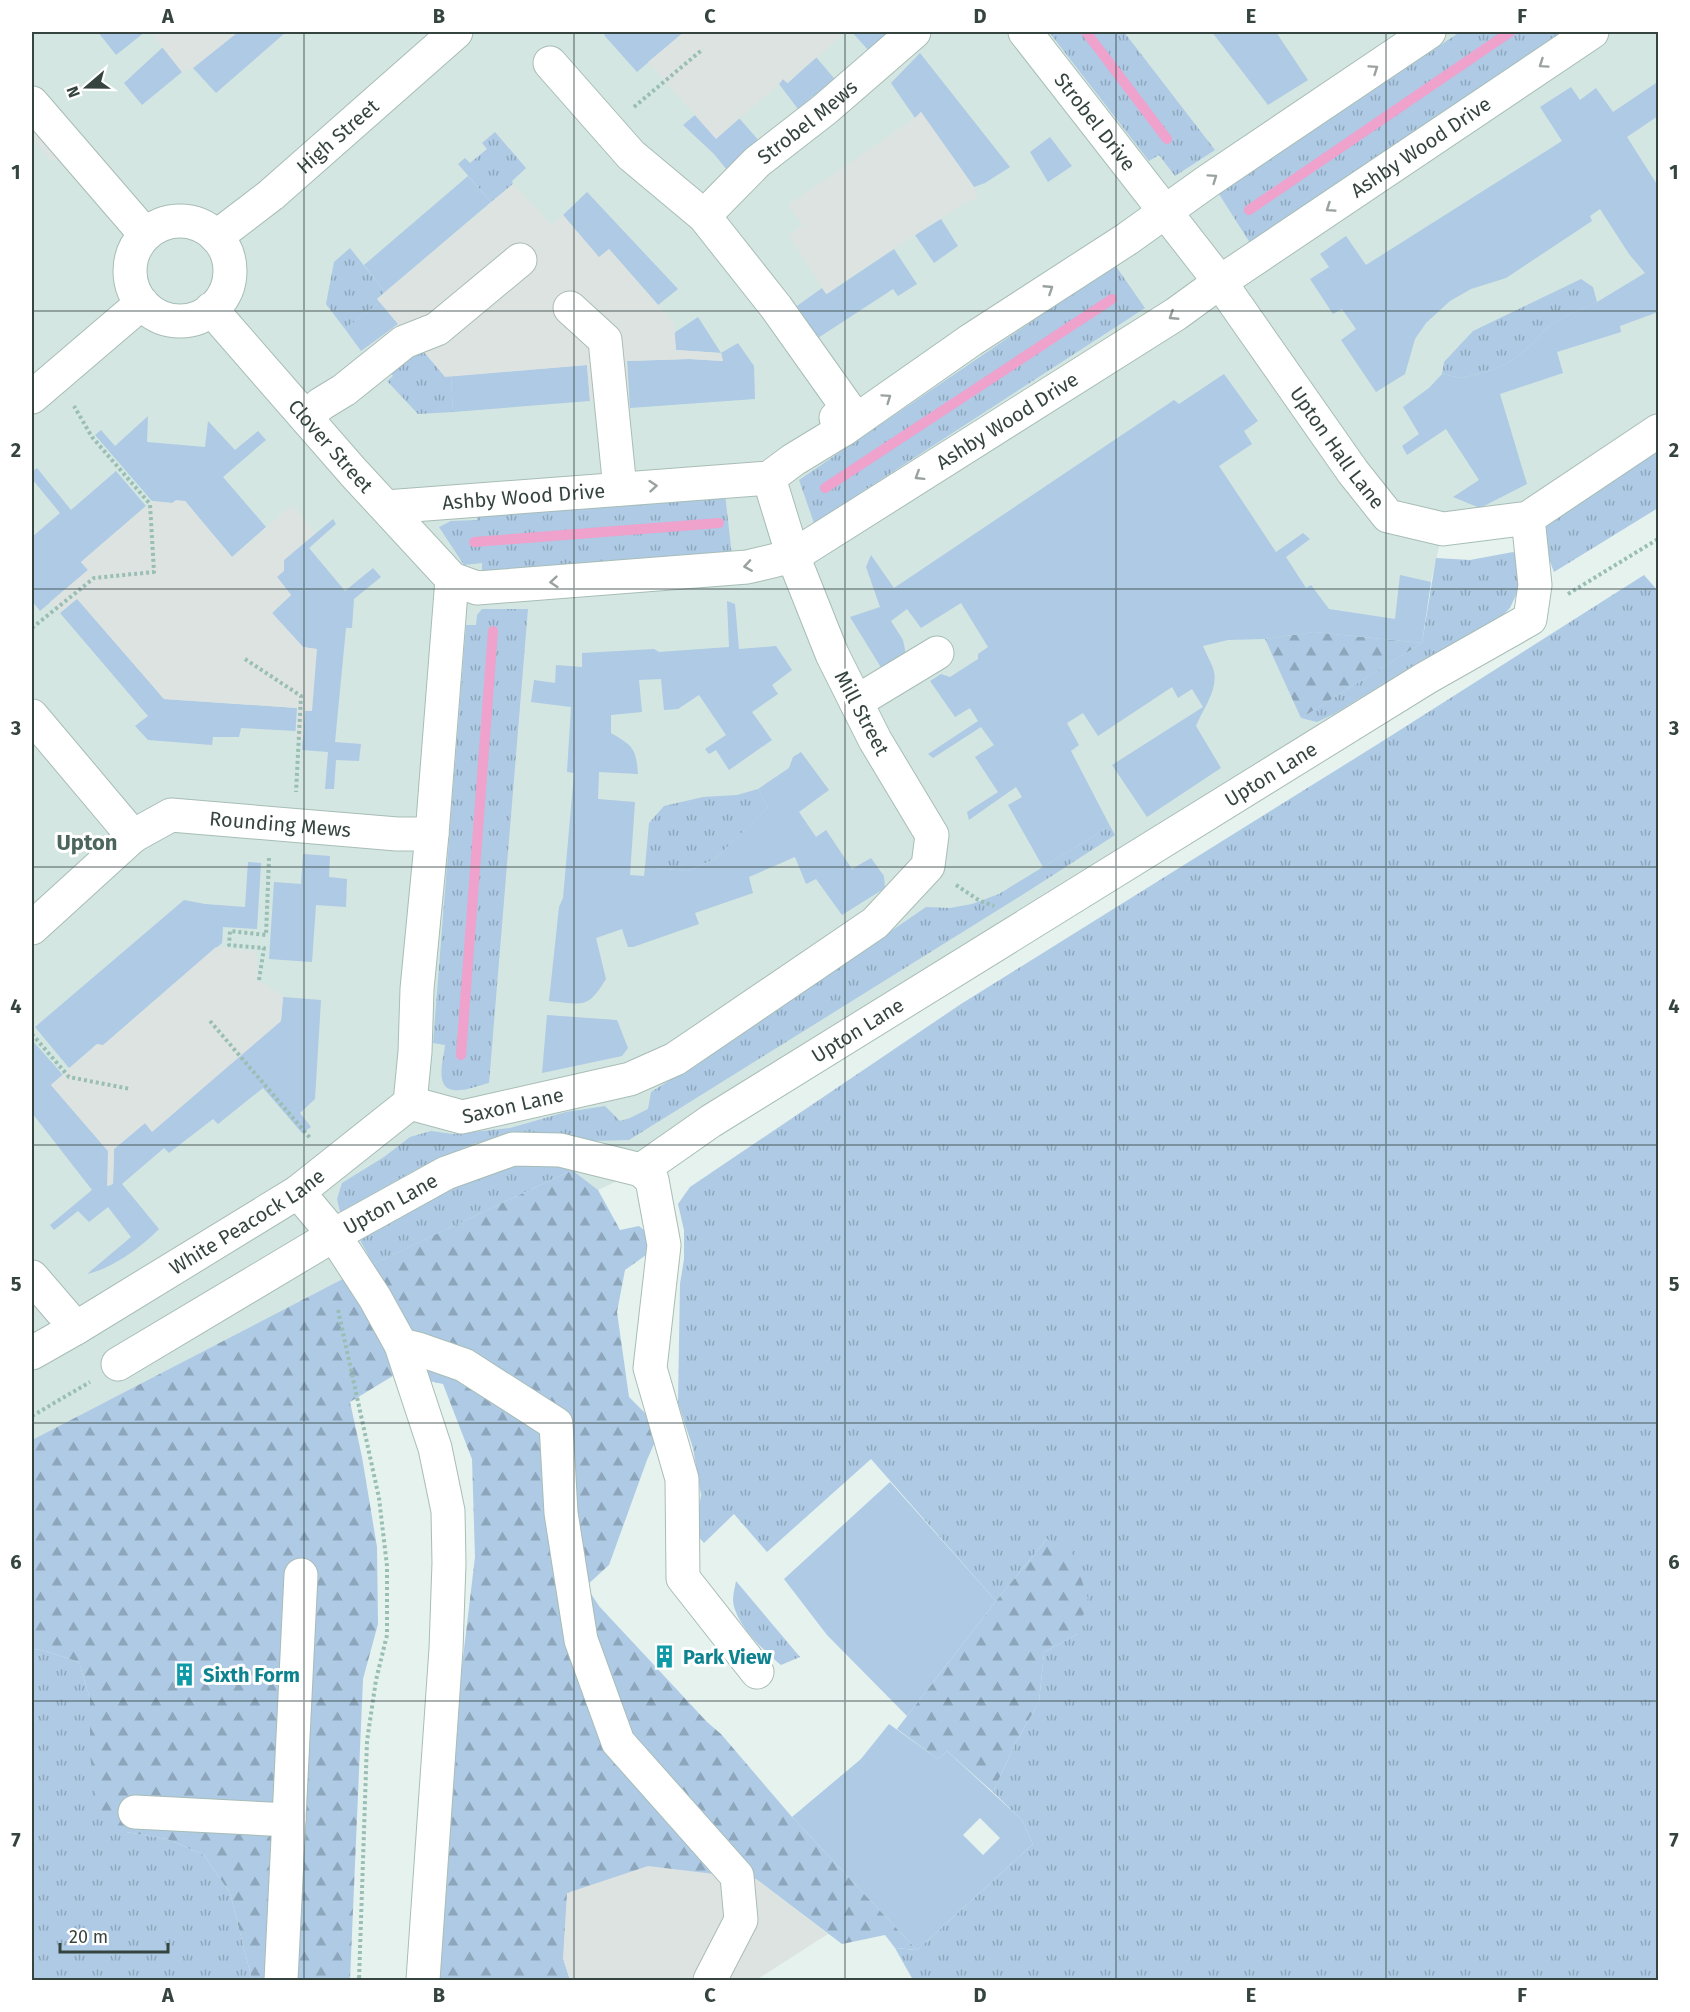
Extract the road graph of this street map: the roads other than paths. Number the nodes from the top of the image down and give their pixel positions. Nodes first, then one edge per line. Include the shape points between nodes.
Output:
1 (456, 32) edge
2 (914, 32) edge
3 (1025, 32) edge
4 (1592, 32) edge
5 (1422, 34) edge
6 (550, 63) dead end
7 (32, 103) edge
8 (1166, 213) junction
9 (704, 216) junction
10 (145, 234) junction
11 (216, 237) junction
12 (520, 260) dead end
13 (1220, 282) junction
14 (142, 303) junction
15 (570, 308) dead end
16 (211, 309) junction
17 (32, 397) edge
18 (306, 417) junction
19 (844, 429) junction
20 (1659, 431) edge
21 (769, 478) junction
22 (620, 489) junction
23 (386, 507) junction
24 (1528, 518) junction
25 (793, 556) junction
26 (452, 579) junction
27 (937, 653) dead end
28 (856, 702) junction
29 (32, 716) edge
30 (432, 834) junction
31 (133, 836) junction
32 (928, 866) joint
33 (32, 928) edge
34 (410, 1103) junction
35 (641, 1170) junction
36 (298, 1192) junction
37 (334, 1235) junction
38 (32, 1277) edge
39 (76, 1328) junction
40 (401, 1345) junction
41 (32, 1353) edge
42 (118, 1364) road end
43 (301, 1575) dead end
44 (757, 1672) dead end
45 (135, 1812) dead end
46 (289, 1820) junction
47 (281, 1980) edge
48 (423, 1980) edge
49 (710, 1980) edge

1 - 11 street, High Street via 271,195
2 - 9 street, Strobel Mews via 757,162
3 - 8 street, Strobel Drive
4 -> 13 street, Ashby Wood Drive
8 -> 5 street
6 - 9 street via 631,155
7 - 10 street
8 - 13 street
19 -> 8 street via 970,340
9 - 19 street via 776,307 847,407 836,418
10 - 11 street via 177,221 204,227
10 - 14 street via 137,242 130,271
11 - 16 street via 226,252 229,278 220,300
12 - 18 street via 437,329 404,342
13 - 24 street, Upton Hall Lane via 1388,516 1443,529
13 -> 25 street, Ashby Wood Drive via 1176,314
14 - 16 street via 165,319 183,321
14 - 17 street
15 - 22 street via 605,340
16 - 18 street, Clover Street
18 - 23 street, Clover Street
19 - 21 street
20 - 24 street, Upton Hall Lane
22 -> 21 street, Ashby Wood Drive
21 - 25 street
22 - 23 street, Ashby Wood Drive
23 - 26 street, Clover Street
24 - 35 street, Upton Lane via 1535,585 1530,619 1426,678 1041,916 711,1121
25 -> 26 street, Ashby Wood Drive via 747,567 477,588
25 - 28 street, Mill Street via 832,654
26 - 30 street
27 - 28 street
28 - 32 street, Mill Street via 932,835
29 - 31 street
30 - 31 street, Rounding Mews via 171,815
30 - 34 street
31 - 33 street, Rounding Mews
32 - 34 street, Saxon Lane via 874,923 675,1059 630,1079 462,1117
34 - 36 street, White Peacock Lane
35 - 37 street, Upton Lane via 560,1150 513,1149 446,1173
35 - 44 street via 652,1180 664,1245 650,1368 682,1479 683,1578
36 - 37 street
36 - 39 street, White Peacock Lane
37 - 40 street
37 - 42 street, Upton Lane
38 - 39 street
39 - 41 street, White Peacock Lane
40 - 48 street via 435,1448 448,1511 446,1649
40 - 49 street via 464,1365 556,1424 561,1513 580,1640 618,1742 737,1876 741,1920
43 - 46 street
45 - 46 street
46 - 47 street

